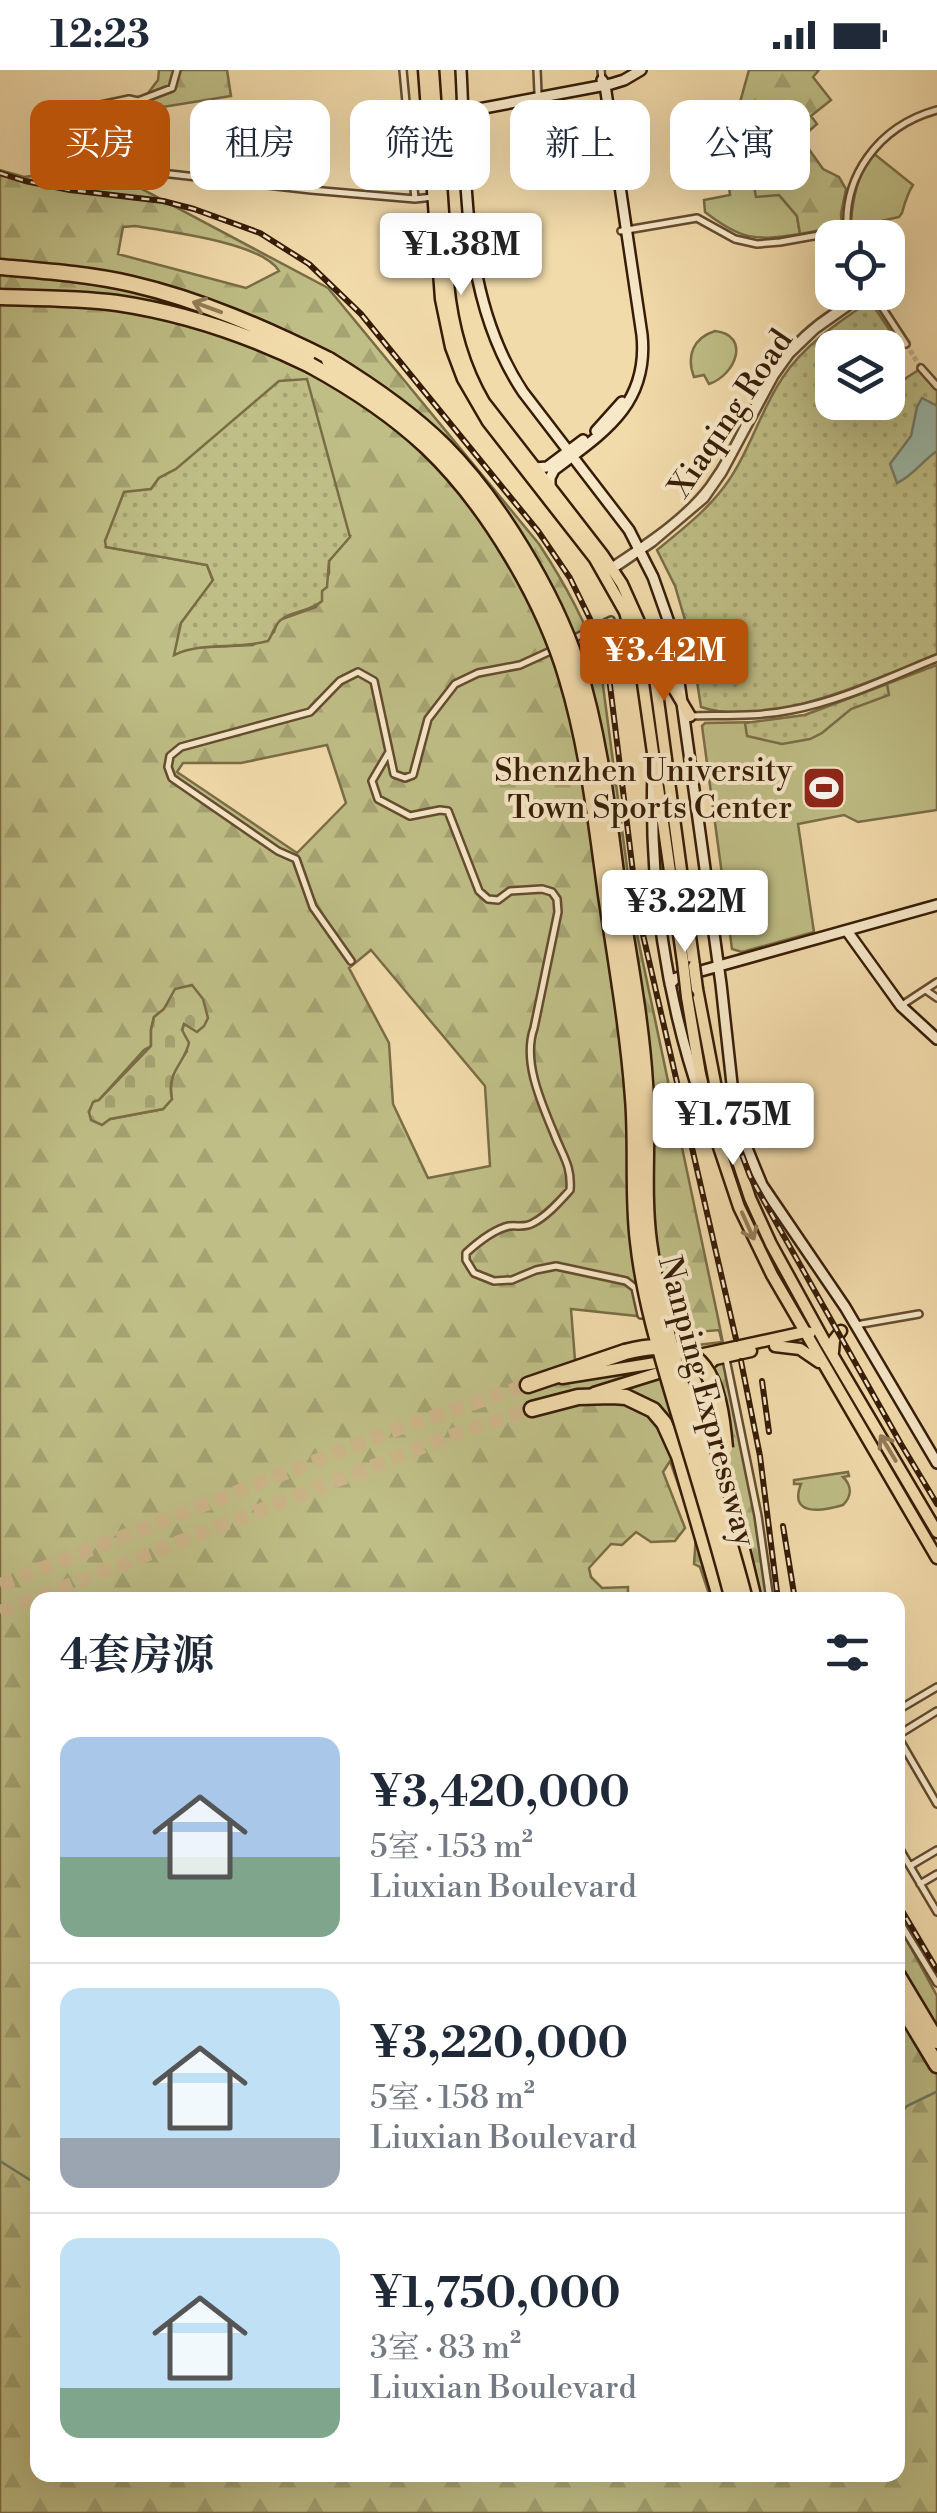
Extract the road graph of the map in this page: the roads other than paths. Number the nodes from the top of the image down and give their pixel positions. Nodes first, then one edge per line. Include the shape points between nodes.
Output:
1 (177, 70) edge
2 (403, 70) edge
3 (424, 70) edge
4 (433, 70) edge
5 (464, 70) edge
6 (537, 70) edge
7 (632, 70) edge
8 (641, 70) edge
9 (602, 80) edge
10 (538, 92) junction
11 (435, 100) edge
12 (466, 100) edge
13 (490, 103) edge
14 (490, 104) edge
15 (937, 110) edge
16 (441, 190) edge
17 (472, 190) edge
18 (434, 197) junction
19 (415, 199) junction
20 (849, 220) edge
21 (624, 230) junction
22 (815, 238) edge
23 (0, 267) edge
24 (0, 297) edge
25 (844, 310) edge
26 (882, 310) edge
27 (906, 344) tunnel mouth
28 (921, 368) tunnel mouth
29 (937, 386) edge
30 (571, 453) junction
31 (534, 468) junction
32 (550, 487) junction
33 (642, 548) junction
34 (610, 571) junction
35 (620, 600) junction
36 (611, 620) junction
37 (630, 625) junction
38 (646, 639) junction
39 (937, 658) edge
40 (687, 713) junction
41 (652, 744) junction
42 (389, 752) junction
43 (937, 908) edge
44 (848, 933) junction
45 (350, 961) dead end
46 (688, 964) junction
47 (720, 968) junction
48 (937, 982) edge
49 (670, 984) junction
50 (927, 990) junction
51 (692, 993) junction
52 (937, 998) edge
53 (901, 1006) junction
54 (937, 1039) edge
55 (714, 1132) junction
56 (789, 1305) junction
57 (920, 1314) dead end
58 (641, 1315) dead end
59 (858, 1324) junction
60 (841, 1332) junction
61 (812, 1335) junction
62 (774, 1342) junction
63 (718, 1358) junction
64 (834, 1358) junction
65 (832, 1378) junction
66 (550, 1379) junction
67 (528, 1385) tunnel mouth
68 (578, 1398) junction
69 (532, 1408) tunnel mouth
70 (937, 1455) edge
71 (937, 1464) edge
72 (906, 1478) junction
73 (733, 1518) junction
74 (937, 1522) edge
75 (937, 1532) edge
76 (937, 1558) edge
77 (719, 1592) edge
78 (732, 1592) edge
79 (743, 1592) edge
80 (752, 1592) edge
81 (769, 1592) edge
82 (937, 1687) edge
83 (905, 1706) edge
84 (936, 1715) edge
85 (905, 1732) edge
86 (905, 1748) edge
87 (937, 1804) edge
88 (937, 1850) edge
89 (905, 1858) edge
90 (910, 1866) junction
91 (937, 1874) edge
92 (920, 1884) junction
93 (937, 1912) edge
94 (905, 1930) edge
95 (937, 1983) edge
96 (905, 1991) edge
97 (905, 2010) edge
98 (935, 2054) edge

1 - 19 street via 172,88 82,109 87,161
2 - 19 street
3 - 18 main road
4 - 11 main road
5 - 12 main road
6 - 10 street
7 - 9 main road
8 - 9 main road via 624,80
9 - 10 main road
9 - 14 main road
9 - 21 main road
10 - 13 main road
15 - 20 street via 898,127 872,149 850,195
16 - 31 main road via 455,330 477,390
17 - 30 main road via 489,310 519,380
18 - 19 street
18 - 34 main road via 444,315 463,379 499,439
21 - 22 street via 697,218 757,244
21 - 30 main road via 642,335 641,372 617,420
79 -> 23 highway, Nanping Expressway, bridge via 653,1265 643,1054 600,762 578,666 541,583 466,471 424,428 328,360 162,292
24 - 78 highway, Nanping Expressway, bridge via 145,308 230,331 310,365 386,413 447,468 511,557 559,653 588,764 630,1070 642,1273
25 - 33 street, Xiaqing Road via 790,355 710,493
26 - 27 street
28 - 29 street
30 - 31 main road
30 - 32 main road via 552,474
30 - 33 main road via 626,518
31 - 32 main road
32 - 34 main road
33 - 34 street, Xiaqing Road
33 - 40 main road via 673,616
34 - 35 main road
34 - 38 main road via 629,596
35 - 36 street
35 - 37 main road
36 - 37 street
36 - 42 street via 520,665 455,684 428,720 413,775 394,774
37 - 41 main road
38 - 40 main road
38 - 46 main road
39 - 40 street via 792,710
40 - 47 main road
41 - 46 main road
41 - 49 main road via 652,846
42 - 45 street via 374,682 358,672 310,712 181,747 170,756 172,778 296,859 313,907
42 - 58 street via 372,781 378,799 410,816 448,811 479,891 498,900 510,891 542,890 557,899 529,1042 536,1086 568,1162 570,1190 538,1221 500,1230 466,1252 466,1260 474,1273 503,1282 556,1266 626,1280 635,1288
43 - 44 main road
44 - 47 main road
44 - 53 main road
46 - 51 main road, bridge
47 - 49 main road
47 - 59 main road via 756,1164
47 - 59 main road via 733,1094 752,1166
48 - 50 street
49 - 55 main road
50 - 52 street
50 - 53 street
51 - 55 main road
51 - 61 main road via 742,1178
53 - 54 main road
55 -> 56 main road via 739,1207
56 - 61 main road
56 - 62 main road via 790,1328
57 - 59 street
59 - 60 main road
59 - 70 main road
59 - 71 main road
60 - 61 main road
60 - 64 main road via 832,1346
61 - 62 main road
61 - 64 main road
61 - 65 main road
62 - 63 main road
62 - 65 main road via 800,1349
62 - 66 main road
63 - 68 main road
63 - 73 highway via 698,1368 694,1384
63 - 81 street via 758,1516
72 -> 64 main road
65 - 76 main road
66 - 67 highway
66 - 73 highway, bridge via 647,1347 667,1346 701,1364 718,1392
68 - 69 highway
68 - 77 highway via 626,1398 664,1423
72 - 74 main road
72 - 75 main road
73 - 80 highway
82 - 83 street
84 - 85 street
86 - 87 street
88 - 90 street
89 - 90 street
90 - 92 street
91 - 92 street
92 - 93 street
94 - 95 street
96 - 98 highway
97 - 98 highway

